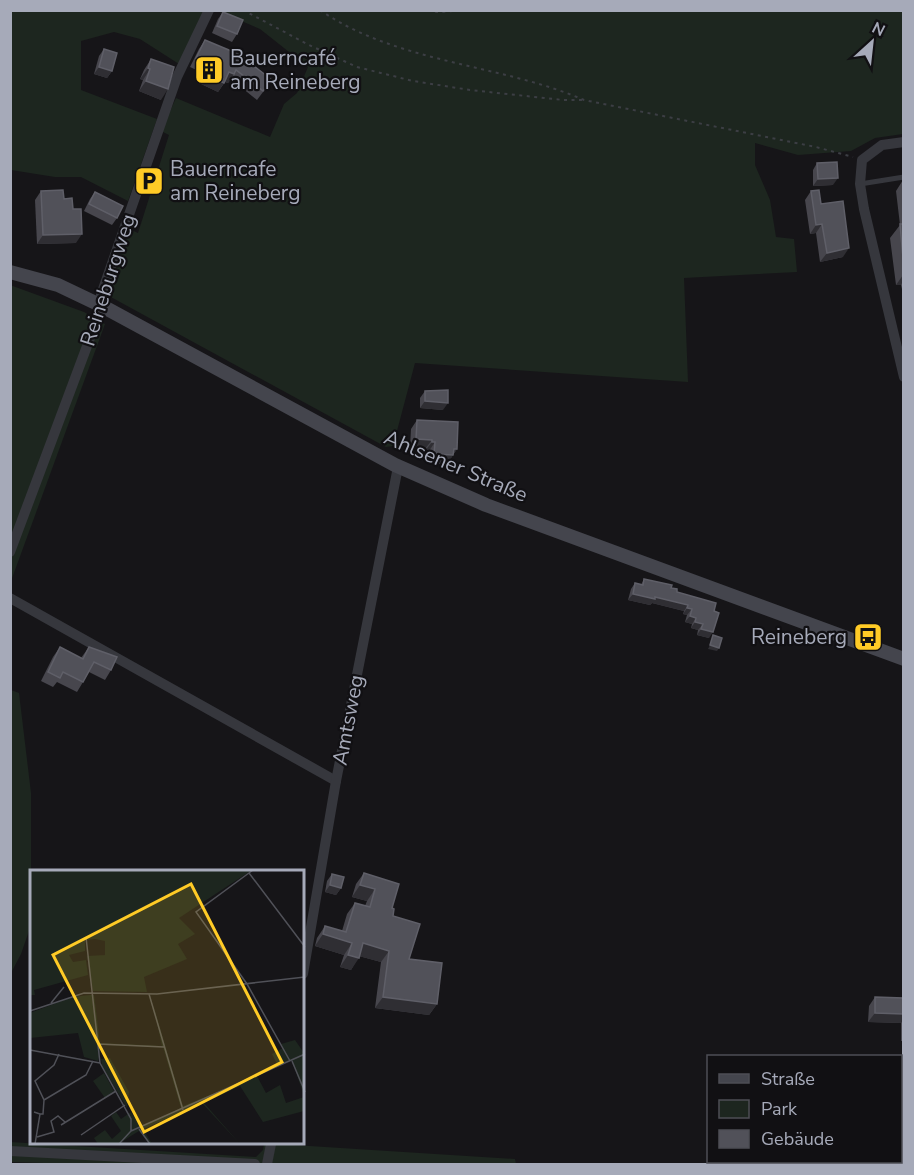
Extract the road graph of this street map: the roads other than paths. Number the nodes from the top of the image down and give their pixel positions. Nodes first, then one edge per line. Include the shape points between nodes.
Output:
1 (209, 10) edge
2 (903, 142) edge
3 (903, 177) edge
4 (861, 184) junction
5 (10, 272) edge
6 (102, 306) junction
7 (901, 353) edge
8 (903, 377) edge
9 (398, 467) junction
10 (10, 552) edge
11 (10, 598) edge
12 (903, 659) edge
13 (336, 781) junction
14 (304, 968) edge
15 (271, 1145) edge
16 (10, 1151) edge
17 (255, 1164) edge
18 (267, 1164) edge

1 - 6 street, Reineburgweg via 177,77 100,296
2 - 4 street via 882,145 862,160
3 - 4 lane
4 - 7 street
5 - 6 main road, Ahlsener Straße via 58,285
6 - 9 main road, Ahlsener Straße
6 - 10 street, Reineburgweg
7 - 8 street
9 - 12 main road, Ahlsener Straße via 486,505
9 - 13 street, Amtsweg
11 - 13 street
13 - 14 street, Amtsweg
15 - 18 street
16 - 17 street

